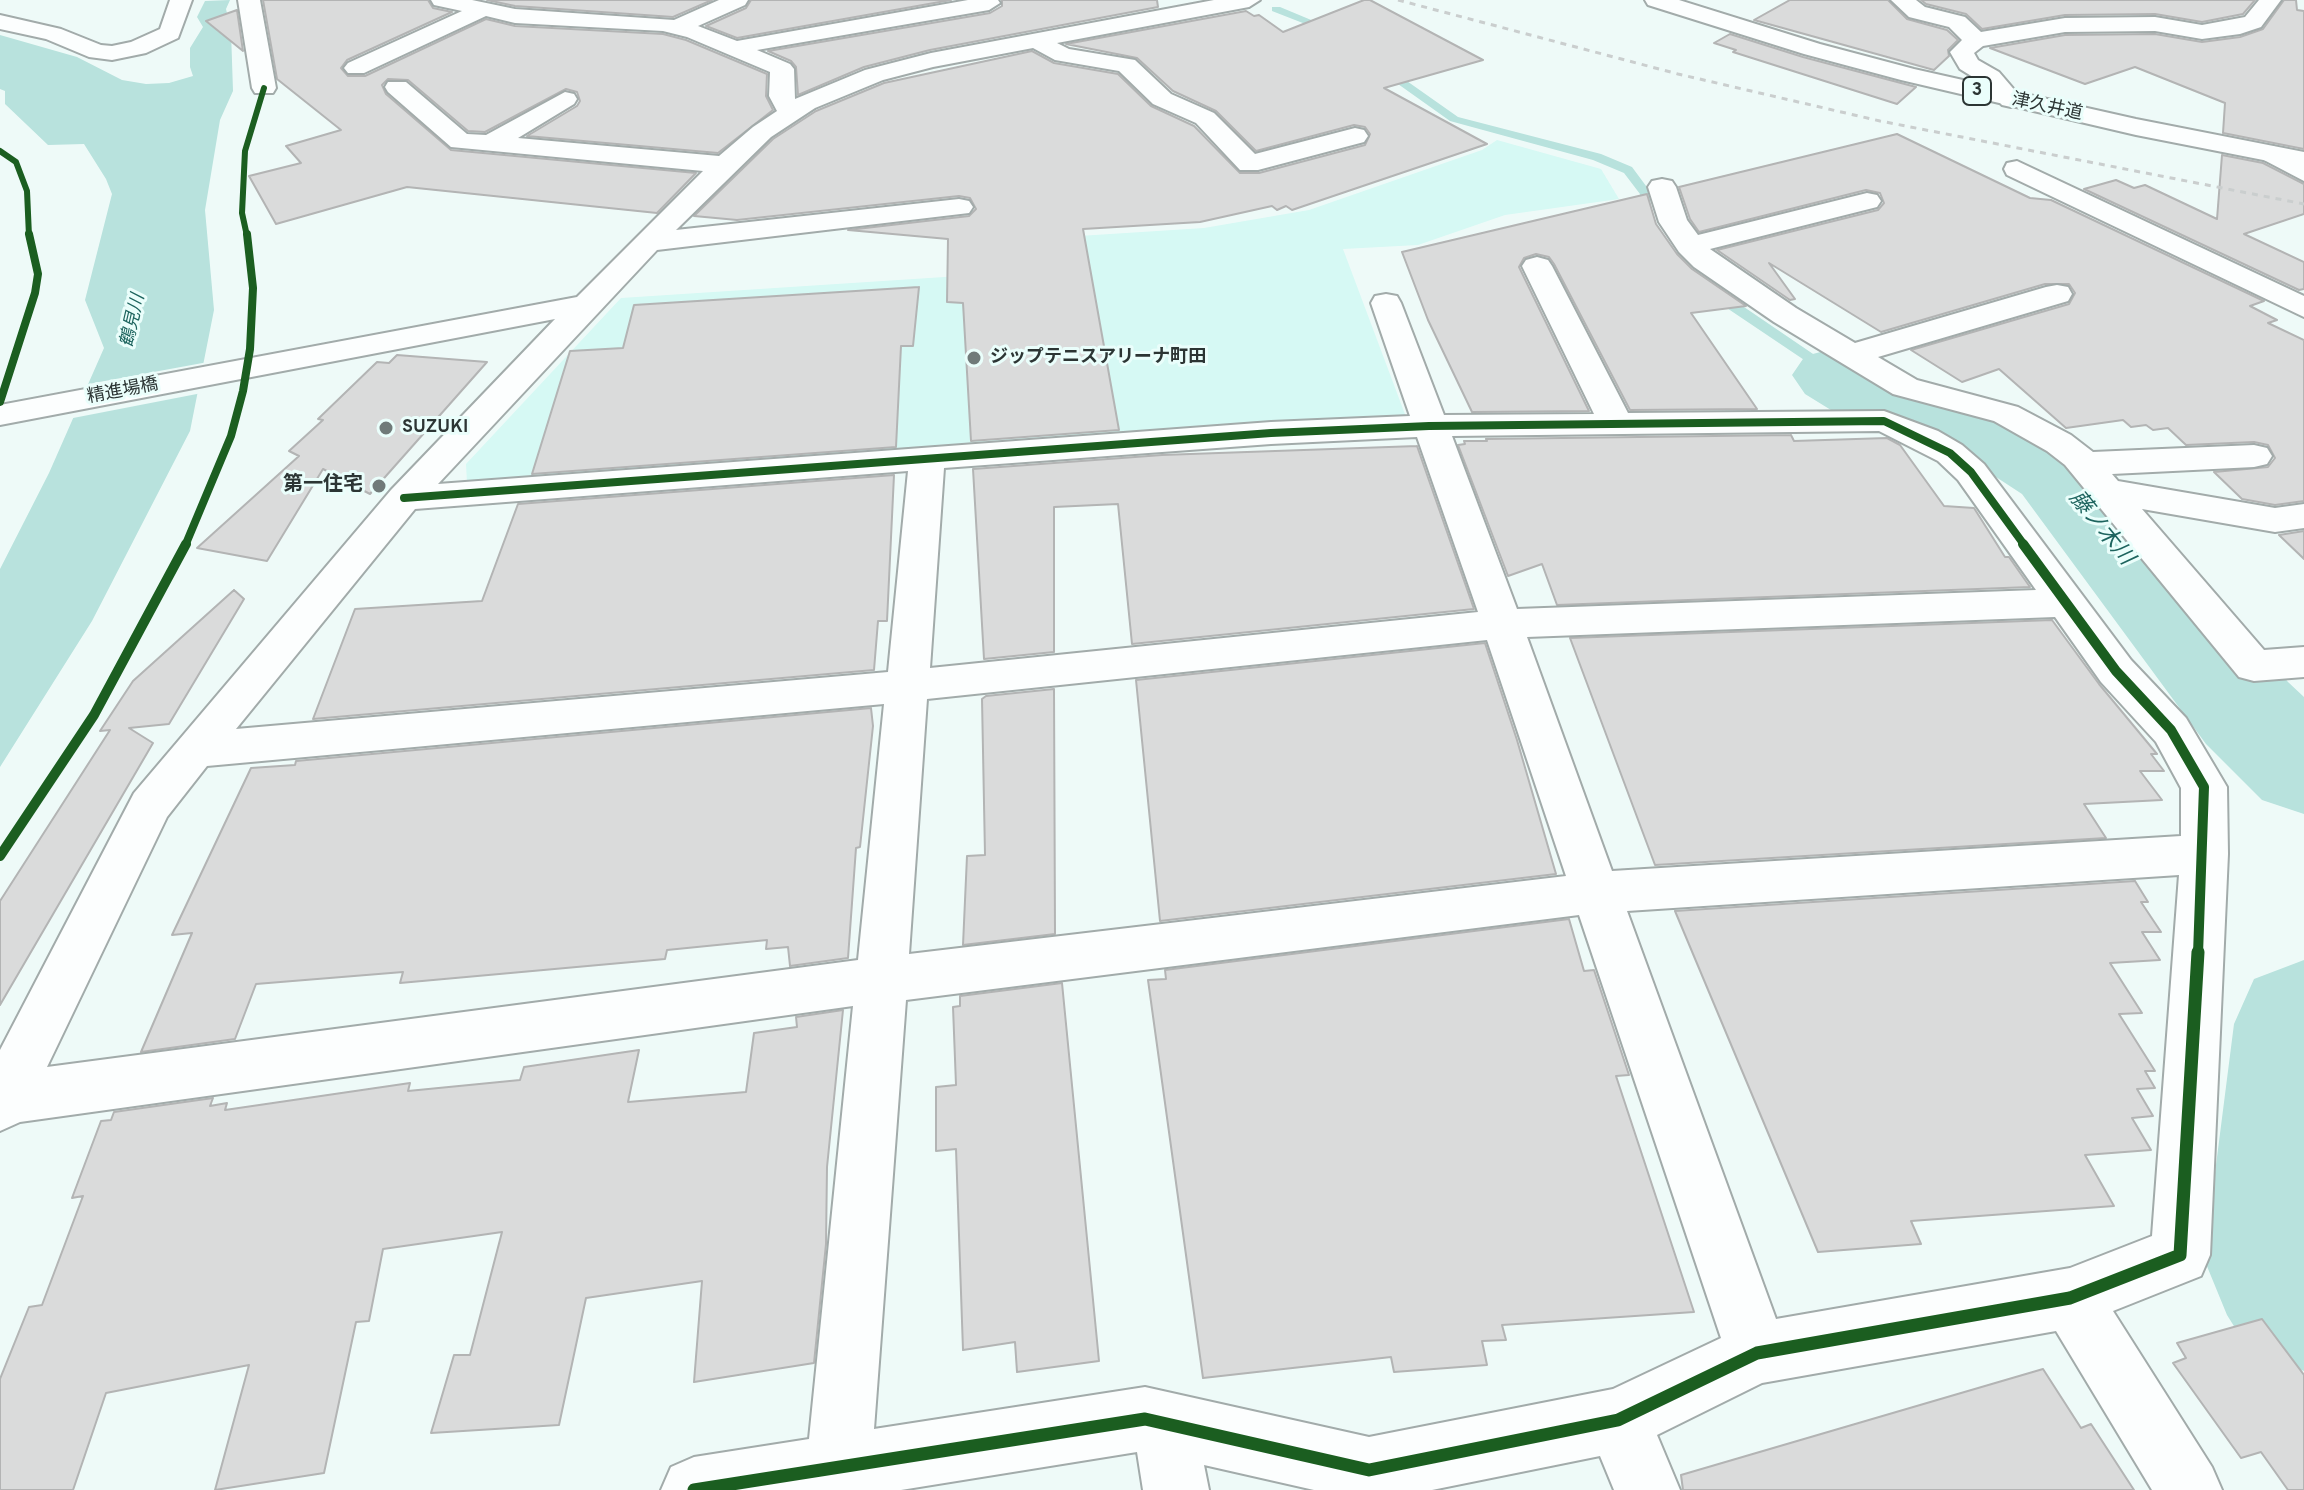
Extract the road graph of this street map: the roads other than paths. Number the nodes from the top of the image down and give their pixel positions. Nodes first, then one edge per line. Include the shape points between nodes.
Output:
1 (181, 0) edge
2 (249, 0) edge
3 (442, 0) edge
4 (531, 0) edge
5 (737, 0) edge
6 (1249, 0) edge
7 (1656, 0) edge
8 (1902, 0) edge
9 (2270, 0) edge
10 (989, 3) dead end
11 (492, 12) junction
12 (0, 22) edge
13 (677, 27) junction
14 (2018, 32) junction
15 (1976, 40) junction
16 (1038, 41) junction
17 (2060, 48) dead end
18 (735, 50) junction
19 (837, 67) dead end
20 (904, 67) junction
21 (356, 68) dead end
22 (810, 68) dead end
23 (782, 69) junction
24 (397, 87) dead end
25 (264, 88) dead end
26 (565, 99) dead end
27 (2011, 100) junction
28 (791, 112) junction
29 (1355, 136) dead end
30 (490, 144) junction
31 (2273, 154) junction
32 (2304, 160) edge
33 (726, 165) junction
34 (2017, 169) dead end
35 (2304, 173) edge
36 (1662, 187) dead end
37 (1867, 201) dead end
38 (959, 207) dead end
39 (928, 211) junction
40 (648, 242) junction
41 (934, 242) dead end
42 (1689, 246) junction
43 (1537, 266) dead end
44 (2057, 294) dead end
45 (1386, 303) dead end
46 (587, 304) junction
47 (2304, 308) edge
48 (1851, 355) junction
49 (1903, 407) junction
50 (9, 414) edge
51 (1616, 423) junction
52 (1429, 426) junction
53 (2254, 456) dead end
54 (927, 460) junction
55 (2095, 478) junction
56 (404, 498) junction
57 (2304, 516) edge
58 (2064, 603) junction
59 (1502, 624) junction
60 (2304, 662) edge
61 (908, 686) junction
62 (194, 750) junction
63 (2204, 854) junction
64 (1594, 893) junction
65 (881, 980) junction
66 (2, 1101) edge
67 (2070, 1298) junction
68 (1757, 1353) junction
69 (1618, 1420) junction
70 (1164, 1424) junction
71 (840, 1478) edge
72 (694, 1490) edge
73 (1176, 1490) edge
74 (1647, 1490) edge
75 (2189, 1490) edge

1 - 12 street via 170,33 112,53
2 - 25 street
3 - 11 street
4 - 11 street
5 - 13 street
6 - 16 street
7 - 27 street, 津久井道 / 3 via 1812,49
8 - 15 street via 1917,12 1957,22
9 - 14 street via 2253,22 2202,32 2106,23
10 - 18 street
11 - 13 street
11 - 21 street
13 - 18 street
14 - 15 street
14 - 17 street
15 - 27 street via 1962,52 1968,64 1990,77
16 - 20 street
16 - 29 street via 1063,55 1127,65 1162,99 1205,118 1249,164
18 - 23 street
19 - 20 street
20 - 28 street
22 - 23 street
23 - 28 street via 781,96
24 - 30 street via 452,138
26 - 30 street
27 - 31 street, 津久井道 / 3
28 - 33 street
30 - 33 street
31 - 32 street, 津久井道 / 3
31 - 35 street
33 - 40 street
34 - 47 street
36 - 42 street via 1673,222
37 - 42 street
38 - 39 street
39 - 40 street
39 - 41 street
40 - 46 street
42 - 48 street via 1704,261
43 - 51 street
44 - 48 street
45 - 52 street
46 - 50 street, 精進場橋
46 - 56 street
48 - 49 street
49 - 51 street via 1884,421
49 - 55 street via 2006,414 2059,443
49 - 58 street via 1971,472
51 - 52 street
52 - 54 street
52 - 59 street
53 - 55 street
54 - 56 street
54 - 61 street
55 - 57 street via 2275,520
55 - 60 street via 2254,666
56 - 62 street
58 - 59 street
58 - 63 street via 2116,671 2171,730 2204,787
59 - 61 street
59 - 64 street
61 - 62 street
61 - 65 street
62 - 66 street via 150,806
63 - 64 street
63 - 67 street via 2180,1255
64 - 65 street
64 - 68 street
65 - 66 street
65 - 71 street
67 - 68 street
67 - 75 street
68 - 69 street
69 - 70 street via 1369,1470
69 - 74 street
70 - 71 street via 1145,1419
70 - 73 street
71 - 72 street

